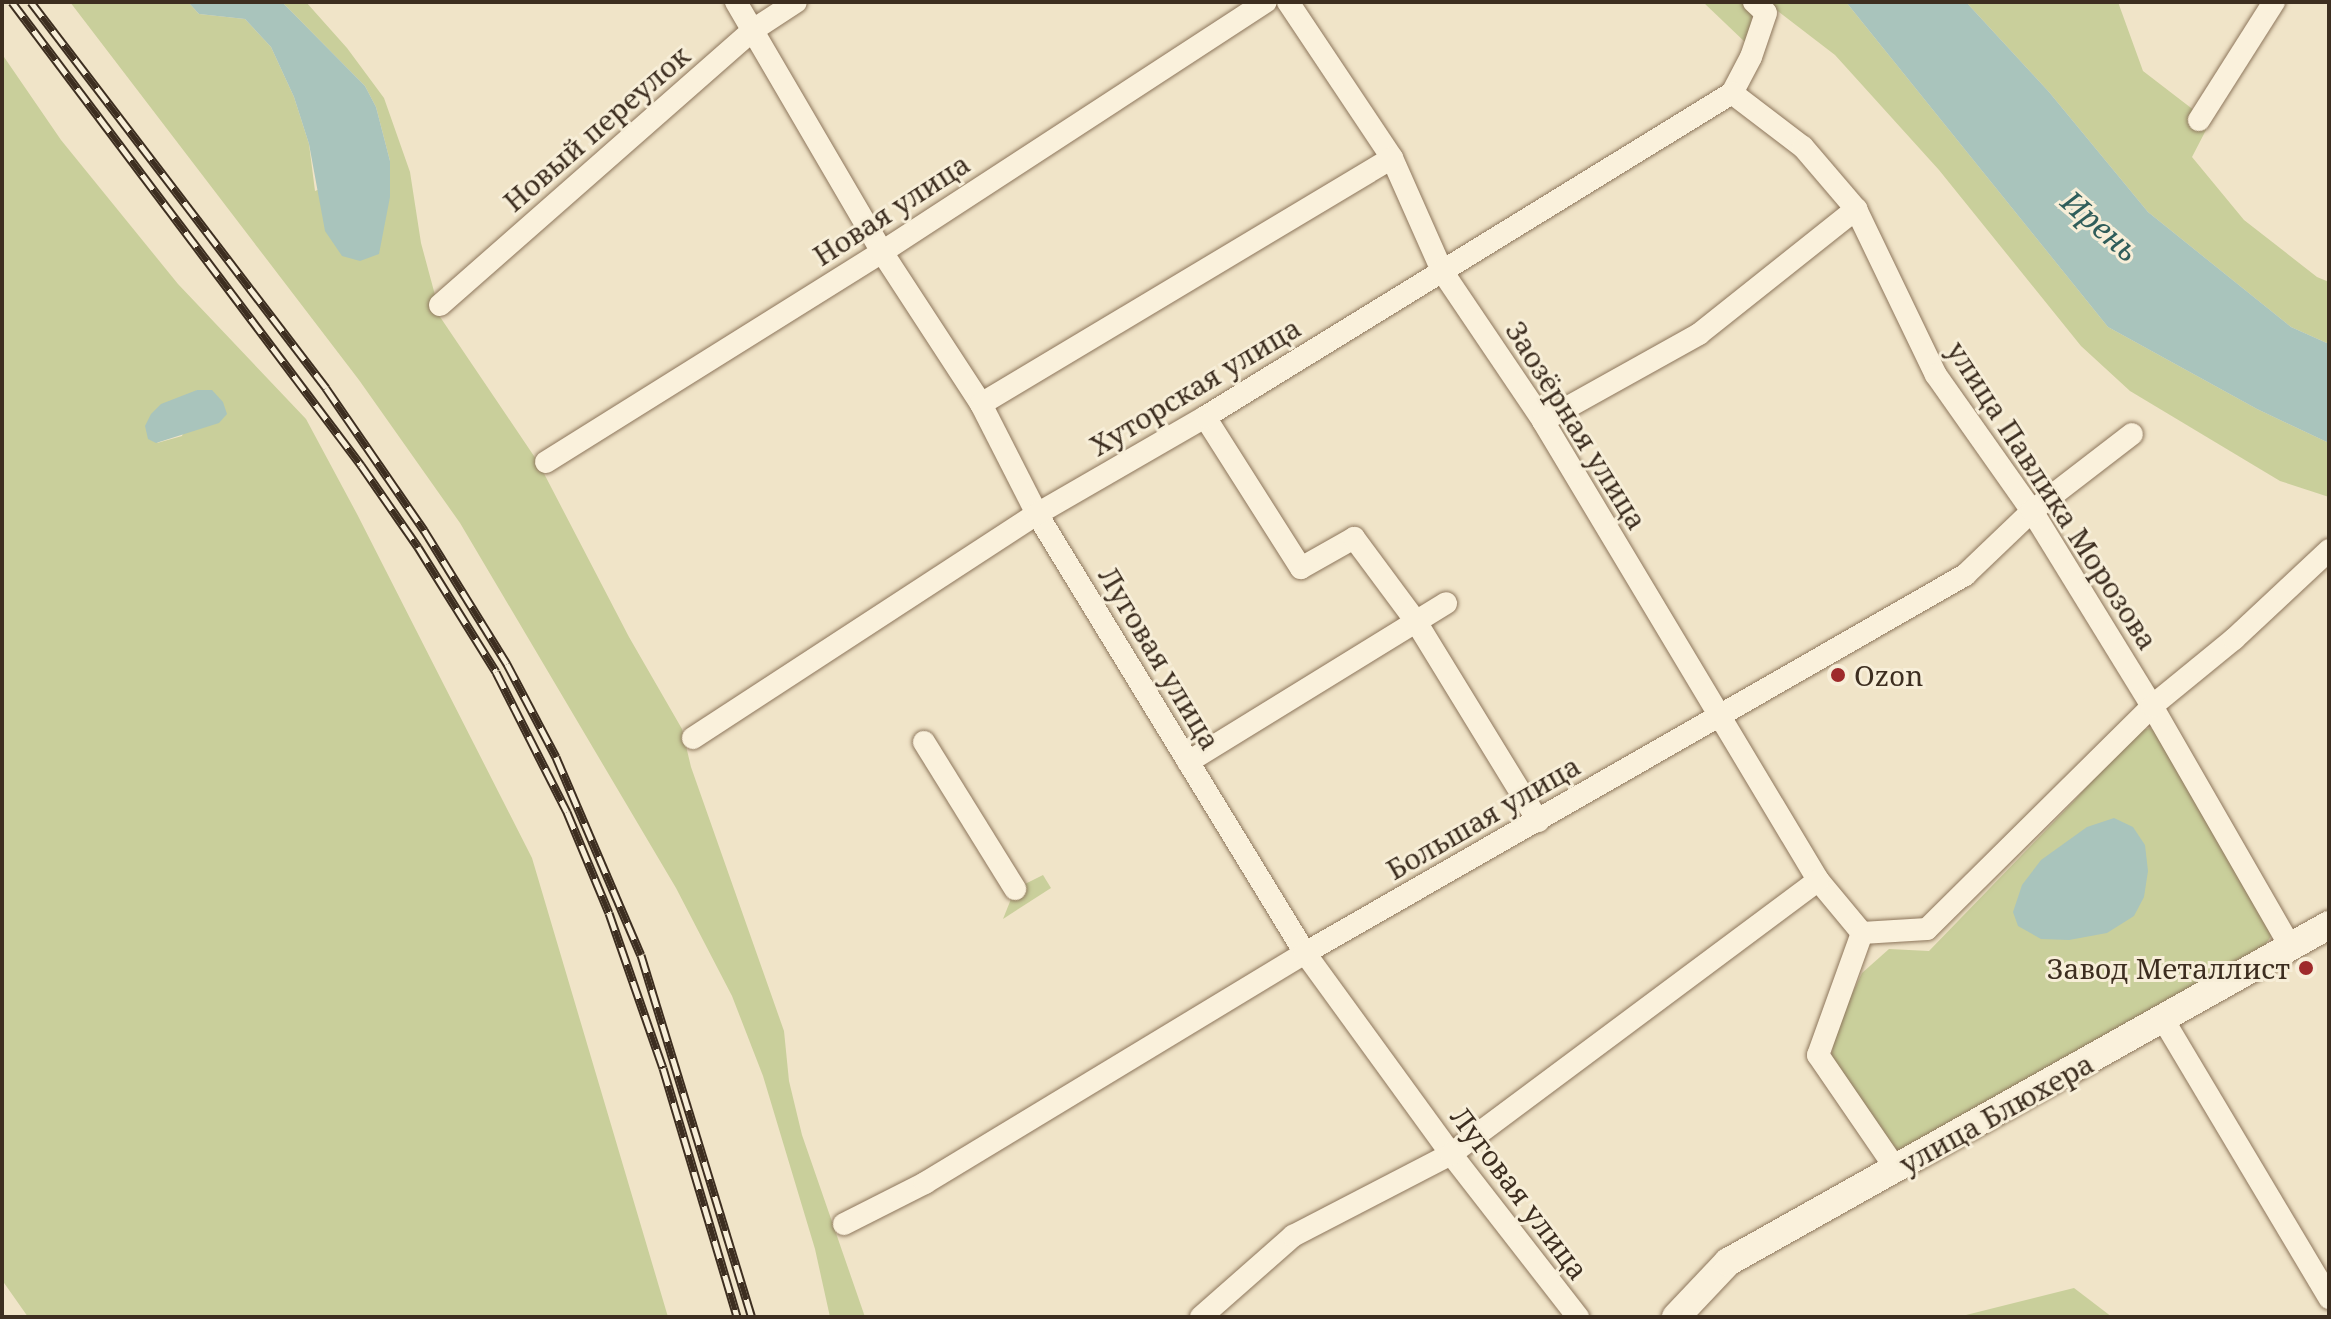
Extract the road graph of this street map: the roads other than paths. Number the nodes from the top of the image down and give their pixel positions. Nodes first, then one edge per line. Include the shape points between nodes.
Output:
1 (736, 2) edge
2 (796, 2) edge
3 (1266, 2) edge
4 (1288, 2) edge
5 (2274, 2) edge
6 (1760, 7) edge
7 (753, 30) junction
8 (1732, 93) junction
9 (2199, 120) dead end
10 (1392, 158) junction
11 (1856, 209) junction
12 (882, 252) junction
13 (1442, 271) junction
14 (440, 305) dead end
15 (981, 404) junction
16 (1205, 417) junction
17 (1543, 421) junction
18 (2132, 434) dead end
19 (546, 462) dead end
20 (2032, 511) junction
21 (1037, 514) junction
22 (2329, 550) edge
23 (1446, 603) dead end
24 (1415, 620) junction
25 (2152, 706) junction
26 (1720, 714) junction
27 (693, 738) dead end
28 (924, 742) dead end
29 (1188, 762) junction
30 (1538, 821) junction
31 (1818, 880) junction
32 (1015, 889) dead end
33 (2329, 925) edge
34 (1862, 933) junction
35 (2291, 948) junction
36 (1305, 953) junction
37 (2163, 1019) junction
38 (1451, 1154) junction
39 (1896, 1169) junction
40 (844, 1224) dead end
41 (2329, 1298) edge
42 (1201, 1317) edge
43 (1578, 1317) edge
44 (1676, 1317) edge

1 - 7 street, Луговая улица
2 - 7 street, Новый переулок
3 - 12 street, Новая улица
4 - 10 street, Заозёрная улица
5 - 9 street
6 - 8 street via 1751,57
7 - 12 street, Луговая улица
7 - 14 street, Новый переулок
8 - 11 street, улица Павлика Морозова via 1803,147
8 - 13 street, Хуторская улица
10 - 13 street, Заозёрная улица
10 - 15 street
11 - 17 street via 1699,334
11 - 20 street, улица Павлика Морозова via 1936,375
12 - 15 street, Луговая улица
12 - 19 street, Новая улица
13 - 16 street, Хуторская улица
13 - 17 street, Заозёрная улица
15 - 21 street, Луговая улица
16 - 21 street, Хуторская улица
16 - 24 street via 1301,568 1354,538
17 - 26 street, Заозёрная улица
18 - 20 street, Большая улица
20 - 25 street, улица Павлика Морозова
20 - 26 street, Большая улица via 1965,575
21 - 27 street, Хуторская улица
21 - 29 street, Луговая улица
22 - 25 street
23 - 24 street
24 - 29 street
24 - 30 street
25 - 34 street via 1927,929
25 - 35 street, улица Павлика Морозова
26 - 30 street, Большая улица
26 - 31 street, Заозёрная улица
28 - 32 street
29 - 36 street, Луговая улица
30 - 36 street, Большая улица
31 - 34 street, Заозёрная улица
31 - 38 street
33 - 35 street, улица Блюхера
34 - 39 street via 1818,1055
35 - 37 street, улица Блюхера
36 - 38 street, Луговая улица
36 - 40 street, Большая улица via 945,1171
37 - 39 street, улица Блюхера
37 - 41 street
38 - 42 street via 1293,1236
38 - 43 street, Луговая улица
39 - 44 street, улица Блюхера via 1728,1262

